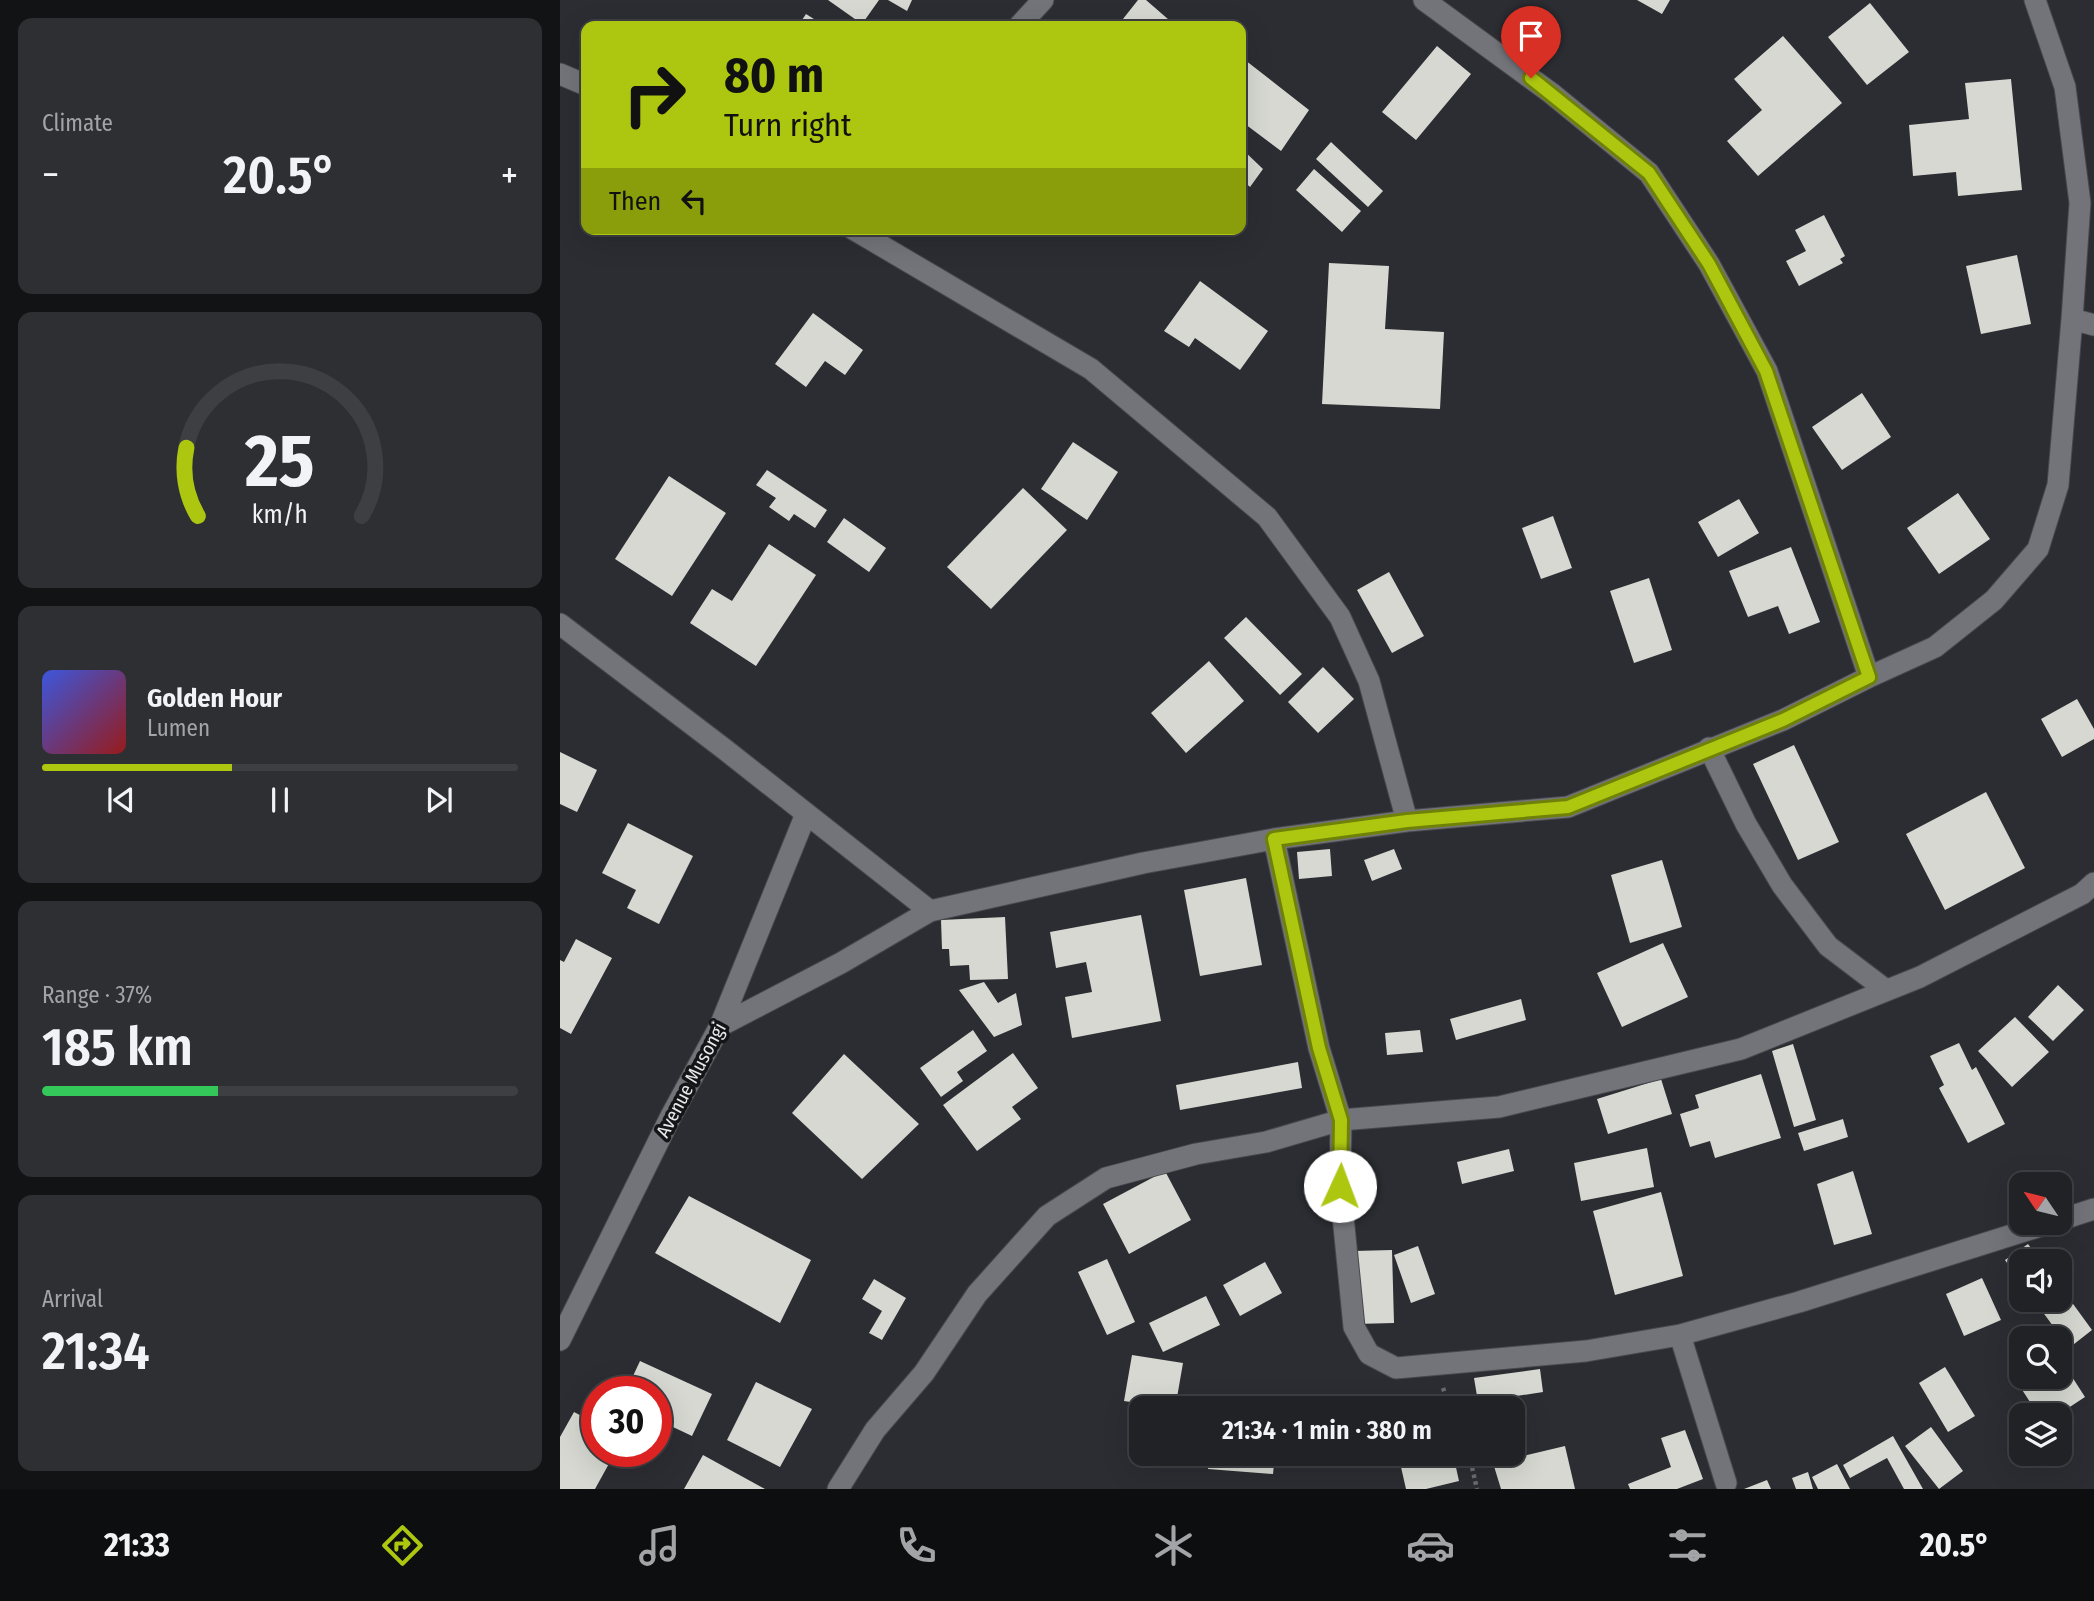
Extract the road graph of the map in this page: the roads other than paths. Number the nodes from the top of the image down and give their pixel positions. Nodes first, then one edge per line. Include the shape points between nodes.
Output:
1 (1043, 0) edge
2 (1424, 0) edge
3 (2035, 0) edge
4 (1024, 21) edge
5 (560, 74) edge
6 (581, 83) edge
7 (863, 235) edge
8 (2072, 319) junction
9 (2094, 325) edge
10 (560, 624) edge
11 (1869, 677) junction
12 (1709, 748) junction
13 (806, 814) junction
14 (1407, 821) junction
15 (1274, 839) junction
16 (2094, 883) edge
17 (930, 911) junction
18 (1886, 990) junction
19 (720, 1026) junction
20 (1341, 1120) junction
21 (2094, 1209) edge
22 (2072, 1216) edge
23 (2009, 1236) edge
24 (1680, 1335) junction
25 (560, 1340) edge
26 (1726, 1483) dead end
27 (838, 1489) edge

1 - 4 street
2 - 11 street via 1551,93 1649,173 1709,264 1766,371
3 - 8 street via 2065,87 2080,203
5 - 6 street
7 - 14 street via 1091,369 1267,517 1340,617 1369,681
8 - 9 street
8 - 11 street via 2058,485 2038,549 1994,600 1935,647
10 - 13 street
11 - 12 street via 1783,720
12 - 14 street via 1568,807
12 - 18 street via 1782,885 1828,946
13 - 17 street
13 - 19 street, Avenue Musongi
14 - 15 street
15 - 17 street
15 - 20 street via 1319,1048
16 - 18 street via 2082,894
17 - 19 street
18 - 20 street via 1741,1048 1512,1104
19 - 25 street, Avenue Musongi
20 - 24 street via 1340,1186 1354,1327 1370,1354 1396,1368 1586,1351
20 - 27 street via 1106,1178 1047,1216 977,1294 924,1373 875,1430
21 - 22 street
23 - 24 street
24 - 26 street

